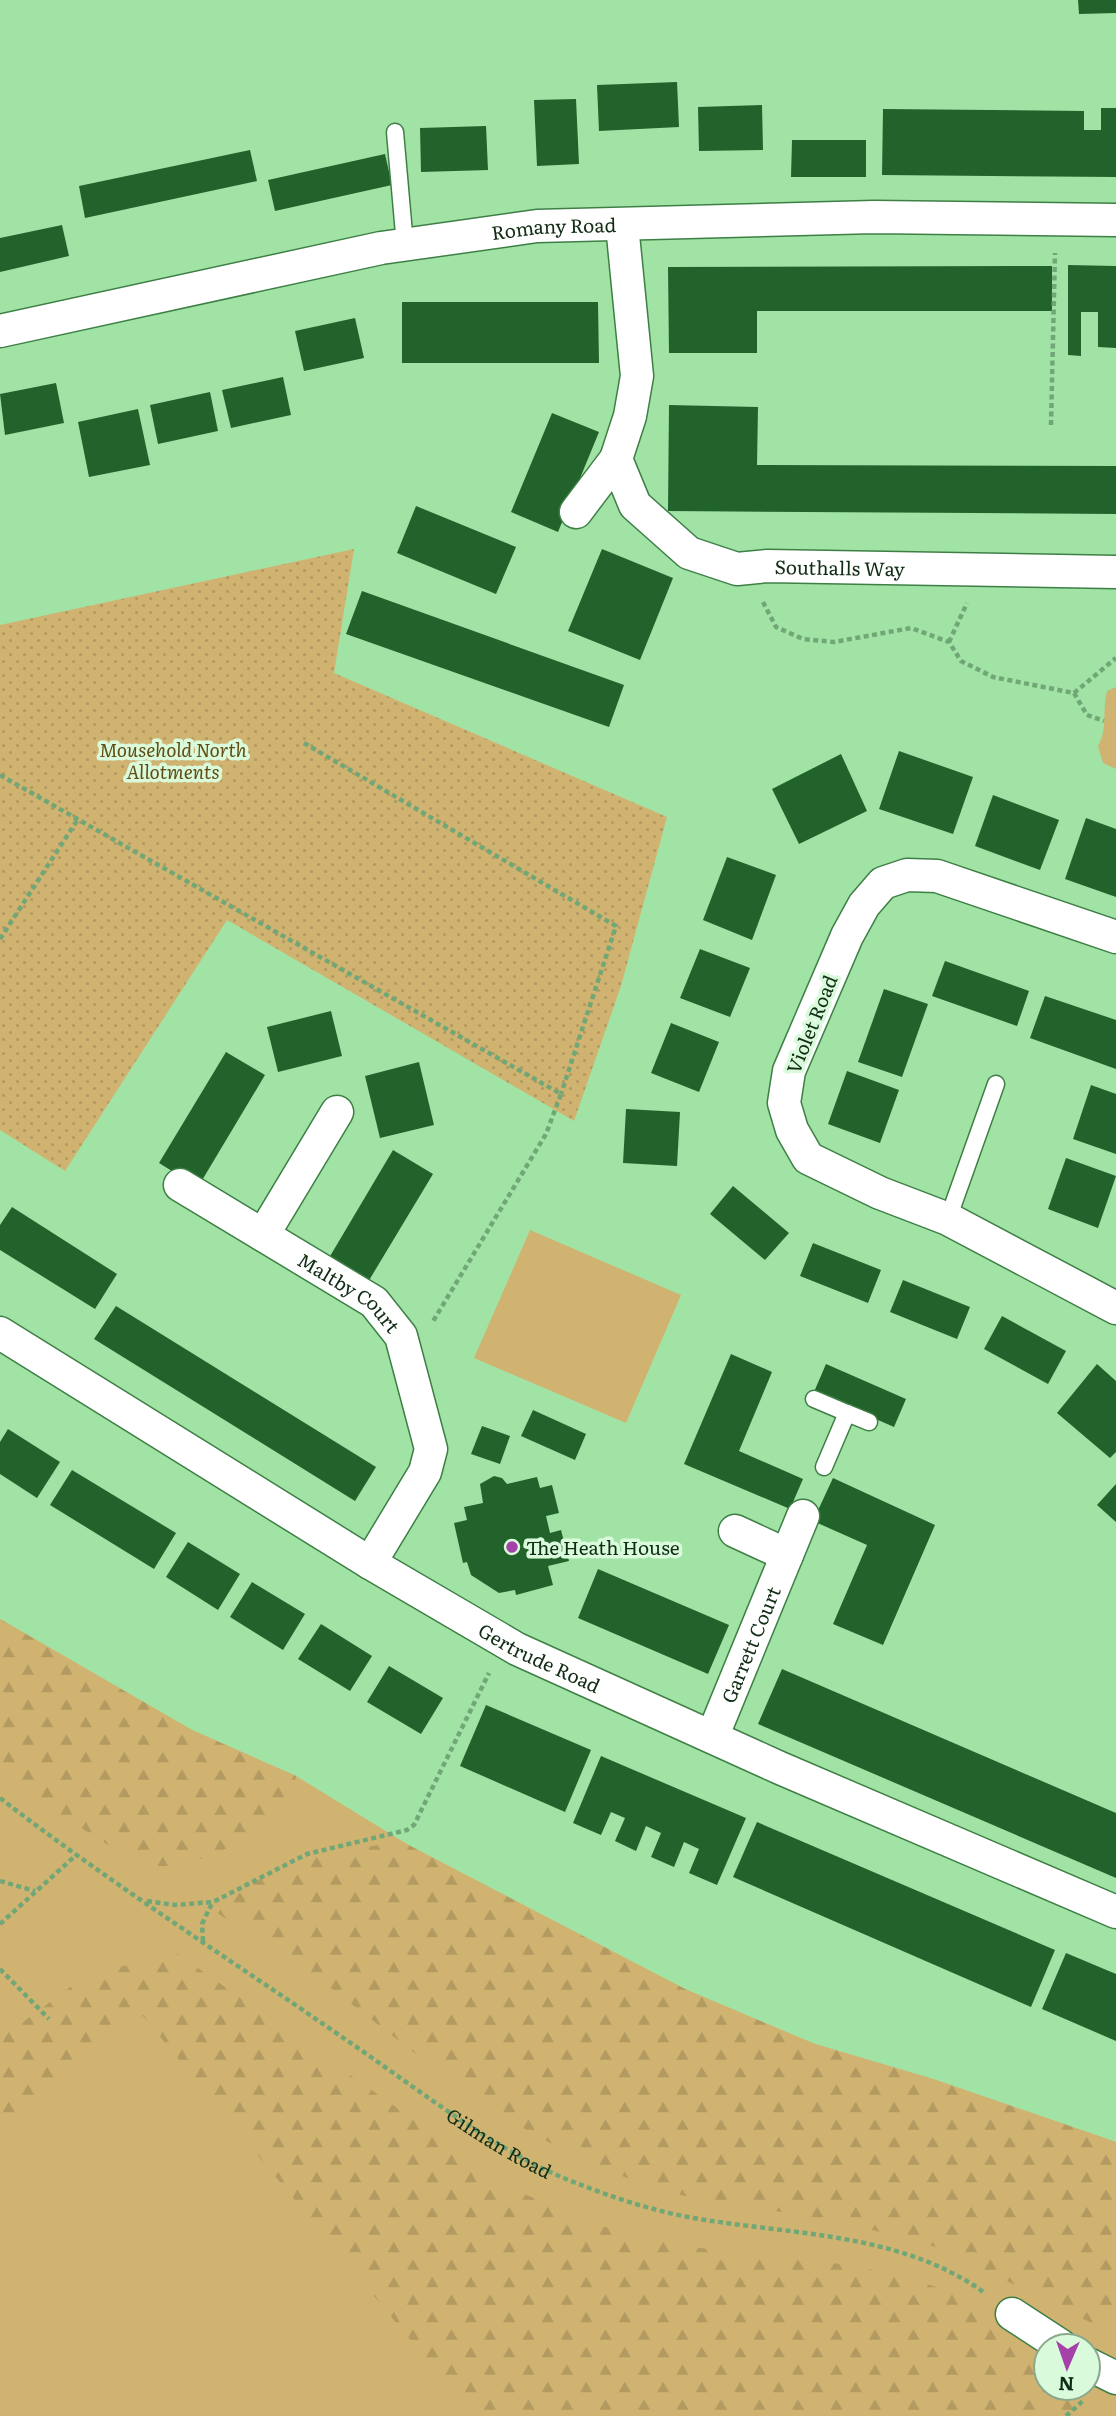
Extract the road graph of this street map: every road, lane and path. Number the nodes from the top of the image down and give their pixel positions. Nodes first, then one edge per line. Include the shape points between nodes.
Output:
1 (395, 132) dead end
2 (1056, 220) junction
3 (1116, 220) edge
4 (622, 225) junction
5 (405, 245) junction
6 (0, 331) edge
7 (1051, 425) dead end
8 (616, 459) junction
9 (576, 512) dead end
10 (767, 566) junction
11 (1116, 572) edge
12 (1116, 658) edge
13 (1074, 693) junction
14 (1104, 721) dead end
15 (304, 743) dead end
16 (0, 775) edge
17 (78, 819) junction
18 (1116, 937) edge
19 (0, 939) edge
20 (996, 1084) dead end
21 (561, 1094) junction
22 (337, 1112) dead end
23 (180, 1185) dead end
24 (948, 1219) junction
25 (263, 1236) junction
26 (1116, 1308) edge
27 (0, 1333) edge
28 (408, 1363) junction
29 (814, 1398) dead end
30 (847, 1413) junction
31 (869, 1422) dead end
32 (824, 1467) dead end
33 (806, 1510) dead end
34 (735, 1531) dead end
35 (787, 1555) junction
36 (370, 1563) junction
37 (504, 1642) junction
38 (713, 1735) junction
39 (0, 1798) edge
40 (75, 1856) junction
41 (0, 1881) edge
42 (35, 1891) junction
43 (146, 1901) junction
44 (213, 1902) junction
45 (1116, 1912) edge
46 (0, 1924) edge
47 (203, 1941) junction
48 (0, 1969) edge
49 (49, 2019) dead end
50 (1012, 2314) joint
51 (1040, 2332) edge

1 - 5 lane
2 - 3 street, Romany Road
2 - 4 street, Romany Road via 874,217
2 - 7 path
4 - 5 street, Romany Road via 537,226
4 - 8 street via 637,376
5 - 6 street, Romany Road
8 - 9 street
8 - 10 street, Southalls Way via 635,505 689,553 737,569
10 - 11 street, Southalls Way
10 - 13 path via 762,600 776,627 803,639 834,642 911,628 949,642 961,661 993,677
12 - 13 path
13 - 14 path via 1087,715
15 - 21 path via 616,926
16 - 17 path
17 - 19 path
17 - 21 path
18 - 24 street, Violet Road via 937,876 907,875 883,883 864,905 789,1071 784,1103 808,1158
20 - 24 lane
21 - 28 path via 546,1134
22 - 25 street
23 - 25 street, Maltby Court
24 - 26 street, Violet Road
25 - 28 street, Maltby Court via 373,1302 401,1336
27 - 36 street, Gertrude Road
28 - 36 street, Maltby Court via 431,1449 425,1472
29 - 30 lane
30 - 31 lane
30 - 32 lane
33 - 35 street, Garrett Court
34 - 35 street
35 - 38 street, Garrett Court
36 - 37 street, Gertrude Road
37 - 38 street, Gertrude Road
37 - 44 path via 414,1825 307,1854
38 - 45 street, Gertrude Road
39 - 40 path, Gilman Road
40 - 42 path
40 - 43 path, Gilman Road
41 - 42 path
42 - 46 path
43 - 44 path via 175,1905
43 - 47 path, Gilman Road
44 - 47 path via 202,1924
47 - 50 path, Gilman Road via 485,2134 562,2177 664,2212 893,2249 958,2274
48 - 49 path
50 - 51 street

